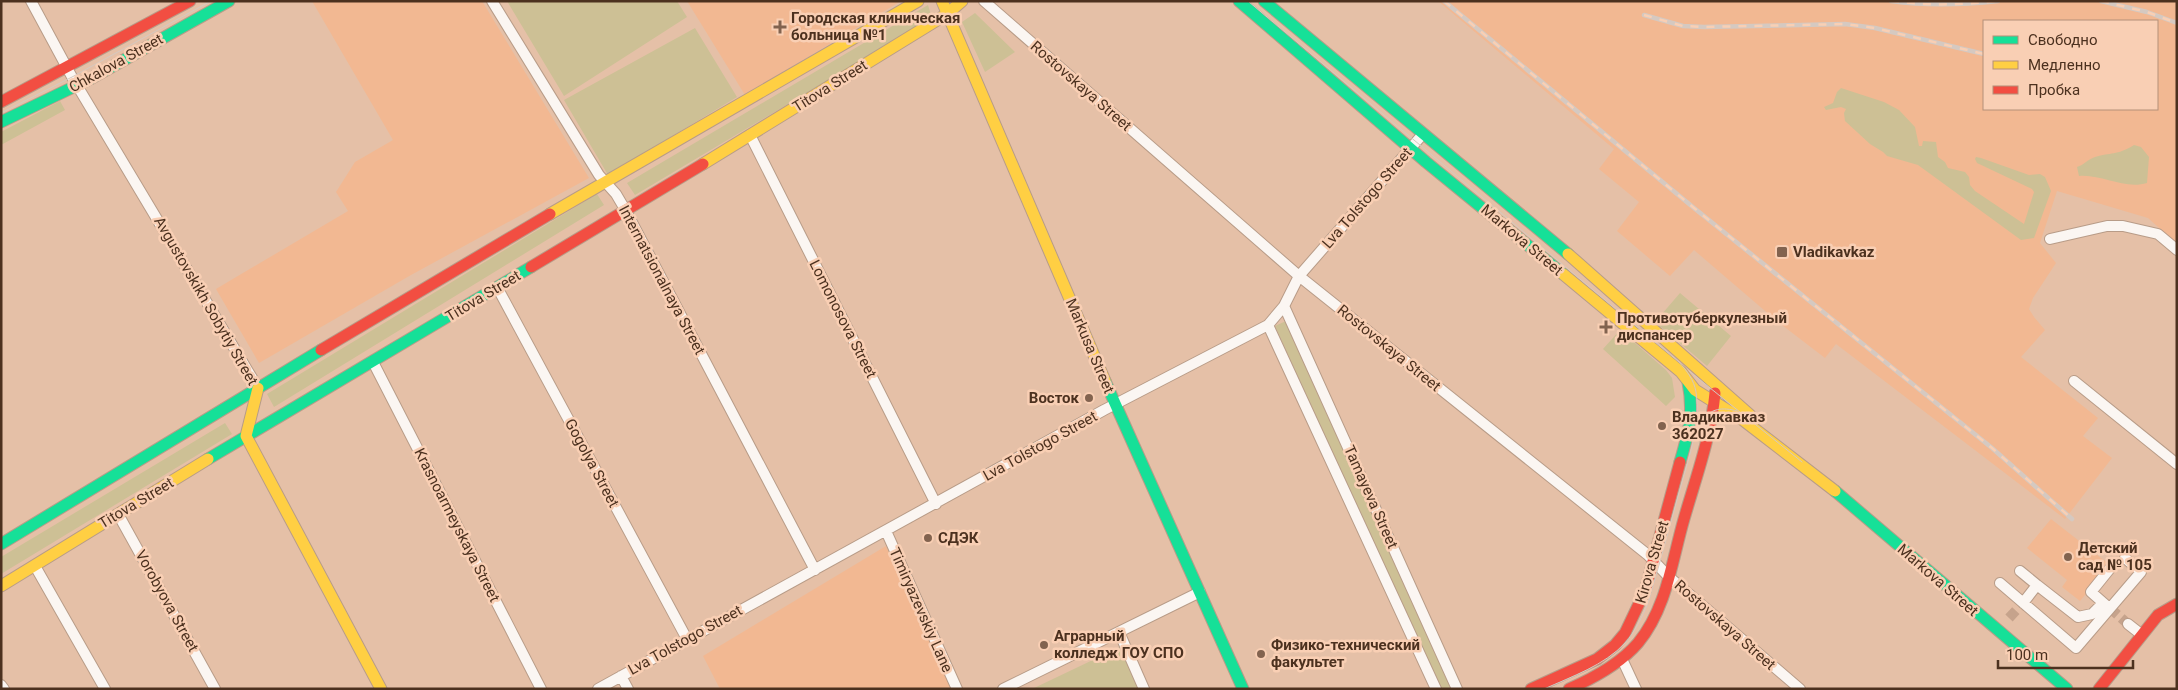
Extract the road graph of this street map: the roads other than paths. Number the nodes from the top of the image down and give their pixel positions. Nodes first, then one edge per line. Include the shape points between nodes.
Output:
1 (31, 1) edge
2 (191, 1) edge
3 (229, 1) edge
4 (492, 1) edge
5 (918, 1) edge
6 (942, 1) edge
7 (962, 1) edge
8 (984, 1) edge
9 (1239, 1) edge
10 (1264, 1) edge
11 (947, 14) junction
12 (201, 17) junction
13 (68, 68) junction
14 (77, 85) junction
15 (1, 102) edge
16 (1, 122) edge
17 (1423, 134) junction
18 (750, 135) junction
19 (1410, 148) junction
20 (606, 183) junction
21 (626, 211) junction
22 (2050, 239) dead end
23 (2177, 250) edge
24 (1298, 276) junction
25 (497, 287) junction
26 (1284, 306) junction
27 (1268, 325) junction
28 (373, 362) junction
29 (2074, 381) dead end
30 (1688, 382) junction
31 (1713, 382) junction
32 (258, 388) junction
33 (1714, 402) junction
34 (1115, 404) junction
35 (1743, 420) junction
36 (1709, 431) junction
37 (246, 436) junction
38 (2177, 464) edge
39 (1810, 470) junction
40 (936, 504) junction
41 (118, 514) junction
42 (886, 531) junction
43 (1, 544) edge
44 (2125, 558) dead end
45 (1653, 560) junction
46 (35, 566) junction
47 (2112, 566) dead end
48 (815, 570) junction
49 (2020, 571) dead end
50 (1668, 576) junction
51 (2000, 583) dead end
52 (2037, 585) junction
53 (1, 586) edge
54 (1200, 592) junction
55 (2023, 603) junction
56 (2177, 604) edge
57 (2107, 605) junction
58 (2128, 624) tunnel mouth
59 (1118, 632) junction
60 (2142, 635) junction
61 (687, 640) junction
62 (1622, 659) junction
63 (621, 676) junction
64 (1, 684) edge
65 (4, 689) edge
66 (105, 689) edge
67 (215, 689) edge
68 (382, 689) edge
69 (541, 689) edge
70 (599, 689) edge
71 (628, 689) edge
72 (957, 689) edge
73 (1003, 689) edge
74 (1144, 689) edge
75 (1243, 689) edge
76 (1436, 689) edge
77 (1457, 689) edge
78 (1531, 689) edge
79 (1568, 689) edge
80 (1636, 689) edge
81 (1800, 689) edge
82 (2067, 689) edge
83 (2098, 689) edge

1 - 13 street, Avgustovskikh Sobytiy Street
2 - 12 street
2 - 13 street, Chkalova Street
3 - 12 street, Chkalova Street
4 - 20 street, Internatsionalnaya Street
5 - 20 street, Titova Street
6 - 11 street, Markusa Street
7 - 11 street, Titova Street
8 - 24 street, Rostovskaya Street
9 - 19 street, Markova Street
10 - 17 street, Markova Street
11 - 18 street, Titova Street
11 - 34 street, Markusa Street
12 - 14 street, Chkalova Street
13 - 14 street, Avgustovskikh Sobytiy Street
13 - 15 street, Chkalova Street
14 - 16 street, Chkalova Street
14 - 32 street, Avgustovskikh Sobytiy Street
17 - 19 street, Lva Tolstogo Street
17 - 31 street, Markova Street via 1579,263
18 - 21 street, Titova Street
18 - 40 street, Lomonosova Street
19 - 24 street, Lva Tolstogo Street
19 - 30 street, Markova Street via 1649,344
20 - 21 street, Internatsionalnaya Street
20 - 32 street, Titova Street via 419,290
21 - 25 street, Titova Street
21 - 48 street, Internatsionalnaya Street
22 - 23 street via 2106,226 2123,226 2158,234
24 - 26 street, Lva Tolstogo Street
24 - 45 street, Rostovskaya Street
25 - 28 street, Titova Street
25 - 61 street, Gogolya Street
26 - 27 street, Lva Tolstogo Street
26 - 77 street, Tamayeva Street
27 - 34 street, Lva Tolstogo Street
27 - 76 street, Tamayeva Street
28 - 37 street, Titova Street
28 - 69 street, Krasnoarmeyskaya Street
29 - 38 street
30 - 33 street, Markova Street
30 - 45 street, Kirova Street via 1692,402 1689,430
31 - 33 street, Kirova Street
31 - 39 street, Markova Street via 1803,459
32 - 37 street, Avgustovskikh Sobytiy Street
32 - 43 street, Titova Street
33 - 35 street, Markova Street
33 - 36 street, Kirova Street
34 - 40 street, Lva Tolstogo Street
34 - 54 street, Markusa Street
35 - 36 street via 1728,416 1721,418
35 - 39 street, Markova Street
36 - 50 street, Kirova Street
37 - 41 street, Titova Street
37 - 68 street
39 - 82 street, Markova Street
40 - 42 street, Lva Tolstogo Street
41 - 46 street, Titova Street
41 - 67 street, Vorobyova Street
42 - 48 street, Lva Tolstogo Street
42 - 72 street, Timiryazevskiy Lane
44 - 57 street via 2141,572
45 - 50 street, Rostovskaya Street
45 - 78 street, Kirova Street via 1638,611 1615,645 1586,664
46 - 53 street, Titova Street
46 - 66 street
47 - 57 street via 2091,592
48 - 61 street, Lva Tolstogo Street
49 - 52 street
50 - 62 street, Kirova Street via 1652,622
50 - 81 street, Rostovskaya Street
51 - 55 street
52 - 55 street
52 - 57 street via 2078,617 2092,614
54 - 59 street
54 - 75 street, Markusa Street
55 - 57 street via 2076,648
56 - 60 street via 2158,615
58 - 60 street
59 - 73 street
59 - 74 street
60 - 83 street
61 - 63 street, Lva Tolstogo Street
62 - 79 street, Kirova Street
62 - 80 street
63 - 70 street, Lva Tolstogo Street
63 - 71 street
64 - 65 street

